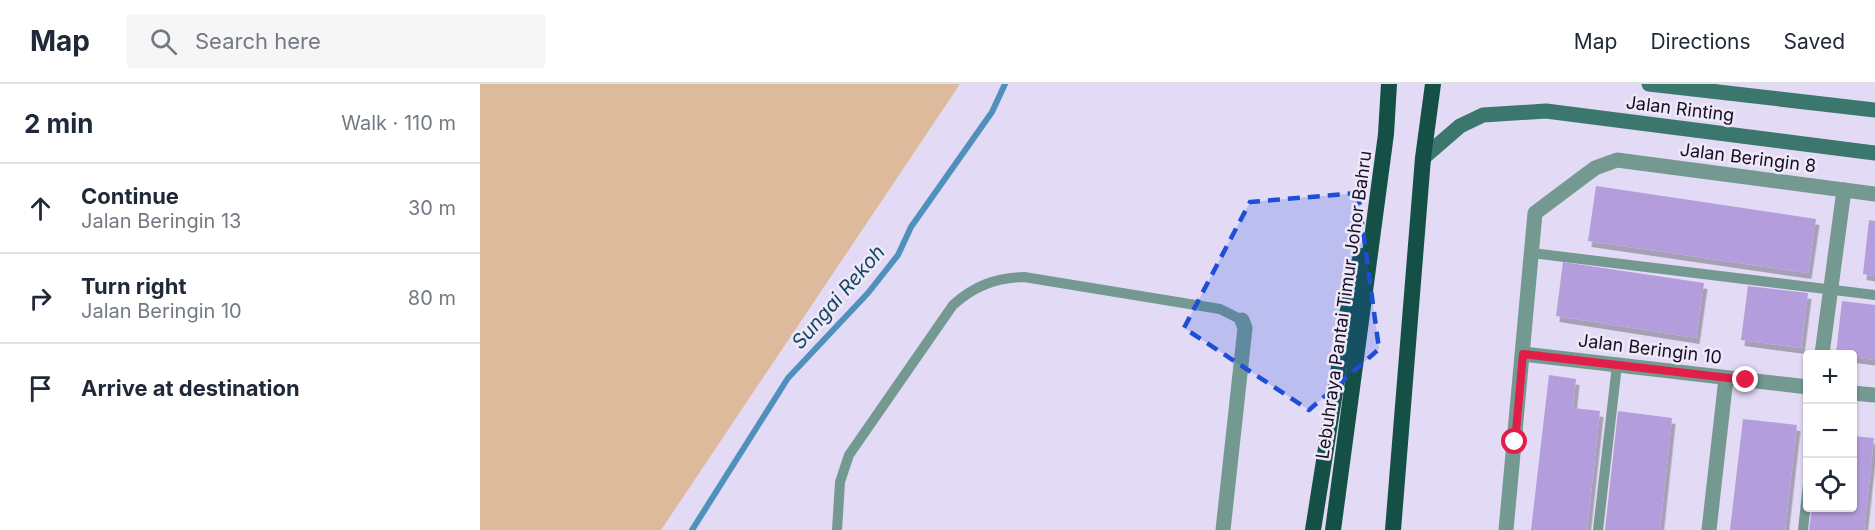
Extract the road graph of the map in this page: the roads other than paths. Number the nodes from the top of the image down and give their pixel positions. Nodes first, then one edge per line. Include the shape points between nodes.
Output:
1 (1389, 84) edge
2 (1434, 84) edge
3 (1649, 84) edge
4 (1875, 110) edge
5 (1875, 153) edge
6 (1423, 158) junction
7 (1844, 190) junction
8 (1875, 194) edge
9 (1377, 199) junction
10 (1532, 254) junction
11 (1830, 290) junction
12 (1875, 295) edge
13 (1242, 320) joint
14 (1822, 350) edge
15 (1523, 354) junction
16 (1617, 365) junction
17 (1726, 378) junction
18 (1803, 386) edge
19 (1857, 393) edge
20 (1875, 395) edge
21 (1805, 512) edge
22 (837, 530) edge
23 (1223, 530) edge
24 (1313, 530) edge
25 (1333, 530) edge
26 (1393, 530) edge
27 (1506, 530) edge
28 (1598, 530) edge
29 (1709, 530) edge
30 (1803, 530) edge

1 - 9 highway, Lebuhraya Pantai Timur Johor Bahru
2 - 6 highway
3 - 4 main road, Jalan Rinting
5 - 6 main road, Jalan Rinting via 1546,111 1483,115 1460,126
6 - 26 highway
7 - 8 street, Jalan Beringin 8
7 - 10 street, Jalan Beringin 8 via 1617,160 1595,168 1535,213
7 - 11 street
9 - 24 highway via 1352,291
9 - 25 highway, Lebuhraya Pantai Timur Johor Bahru
10 - 11 lane
10 - 15 street
11 - 12 lane
11 - 14 street
13 - 22 lane via 1220,309 1024,277 1008,277 977,287 953,305 849,454 840,482
13 - 23 street via 1245,328
15 - 16 street, Jalan Beringin 10
15 - 27 street
16 - 17 street, Jalan Beringin 10
16 - 28 lane
17 - 18 street, Jalan Beringin 10
17 - 29 street
19 - 20 street
21 - 30 lane

